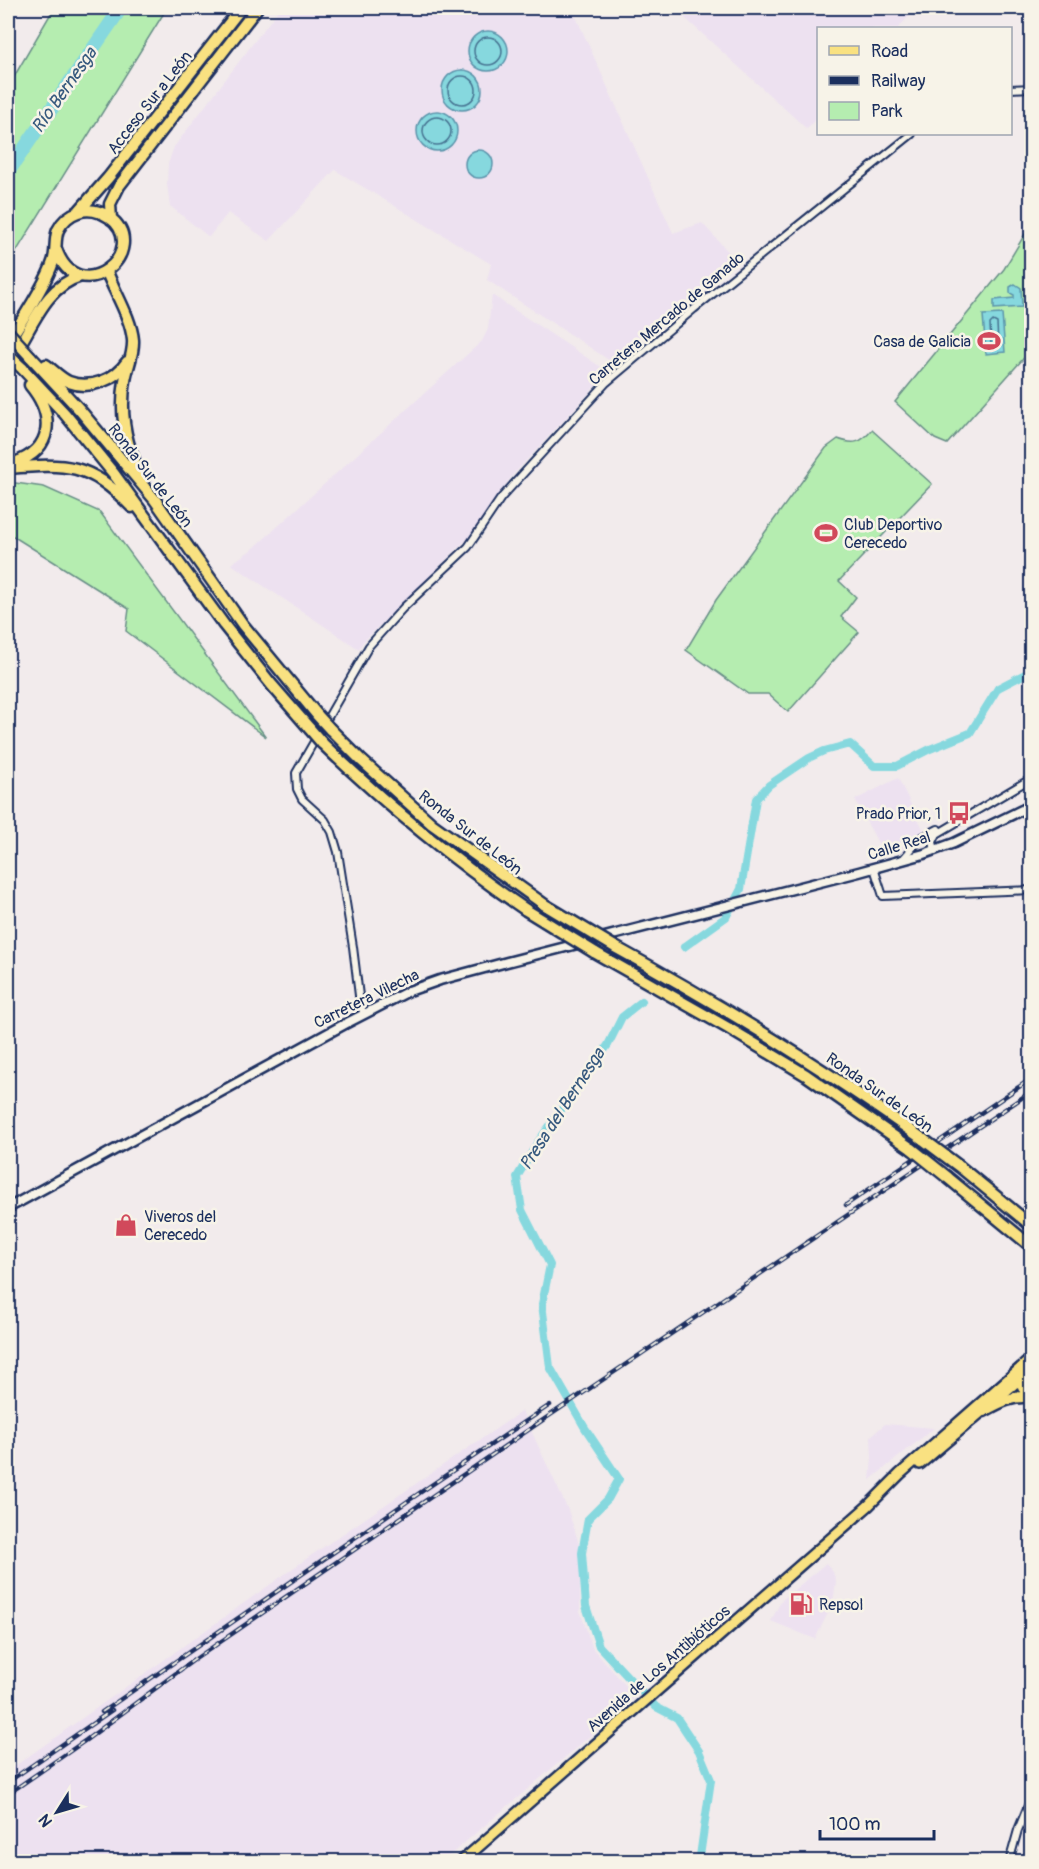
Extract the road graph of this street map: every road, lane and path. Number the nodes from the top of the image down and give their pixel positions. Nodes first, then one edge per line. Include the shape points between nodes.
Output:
1 (241, 8) edge
2 (257, 8) edge
3 (1032, 88) edge
4 (1012, 89) edge
5 (911, 135) edge
6 (78, 212) junction
7 (111, 219) junction
8 (56, 249) junction
9 (107, 272) junction
10 (81, 276) junction
11 (94, 276) junction
12 (115, 294) junction
13 (8, 332) edge
14 (8, 342) edge
15 (132, 354) junction
16 (30, 356) junction
17 (8, 359) edge
18 (20, 370) junction
19 (8, 466) edge
20 (155, 500) junction
21 (224, 625) junction
22 (1032, 778) edge
23 (1032, 805) edge
24 (947, 826) junction
25 (921, 838) junction
26 (935, 850) junction
27 (924, 854) junction
28 (903, 859) junction
29 (874, 868) junction
30 (1032, 890) edge
31 (769, 895) joint
32 (364, 1014) junction
33 (8, 1208) edge
34 (1032, 1226) edge
35 (1032, 1247) edge
36 (1032, 1358) edge
37 (1032, 1364) edge
38 (1032, 1369) edge
39 (1020, 1380) junction
40 (1032, 1382) edge
41 (1031, 1397) edge
42 (984, 1411) junction
43 (955, 1426) junction
44 (876, 1498) junction
45 (1032, 1796) edge
46 (461, 1862) edge
47 (1009, 1862) edge

1 - 6 highway, Acceso Sur a León
2 - 7 highway, Acceso Sur a León via 119,186 110,204
3 - 4 street
5 - 32 street, Carretera Mercado de Ganado via 606,382 501,498 468,547 369,646 296,773 302,799 325,820 338,852
6 - 7 highway via 95,211
6 - 8 highway via 63,223
7 - 9 highway via 119,230 122,250
8 - 10 highway via 65,266
8 - 14 highway via 47,275
9 - 11 highway
9 - 12 highway
10 - 11 highway
10 - 17 highway via 66,281 51,294
11 - 12 highway
12 - 15 highway via 131,329
13 - 16 highway, Ronda Sur de León, bridge
15 - 16 highway via 120,372 96,384 69,382
15 - 20 highway via 122,411 131,453
16 - 20 highway, Ronda Sur de León
17 - 18 highway, Ronda Sur de León, bridge
18 - 19 highway via 41,400 47,426 35,450
18 - 21 highway, Ronda Sur de León via 65,414 114,474
19 - 21 highway via 69,467 102,480 132,507 196,596
20 - 34 highway, Ronda Sur de León, bridge via 243,625 318,716 432,824 545,905 736,1015 866,1098
21 - 35 highway, Ronda Sur de León, bridge via 322,743 423,835 473,874 594,952 806,1075 912,1149
22 - 24 street
23 - 26 street, Calle Real
24 - 25 street
24 - 26 street via 933,840
25 - 27 street
25 - 28 street
26 - 27 street, Calle Real
27 - 28 street, Calle Real
28 - 29 street, Calle Real
29 - 30 street via 883,896
29 - 31 street, Calle Real
31 - 32 street, Carretera Vilecha via 440,980
32 - 33 street, Carretera Vilecha
36 - 43 main road, Avenida de Los Antibióticos
37 - 39 main road
38 - 39 main road, Avenida de Los Antibióticos
39 - 40 highway
39 - 41 highway
39 - 42 main road, Avenida de Los Antibióticos
39 - 43 main road via 1010,1382
41 - 42 highway via 1002,1400
42 - 44 main road, Avenida de Los Antibióticos
43 - 44 main road, Avenida de Los Antibióticos
44 - 46 main road, Avenida de Los Antibióticos
45 - 47 street

